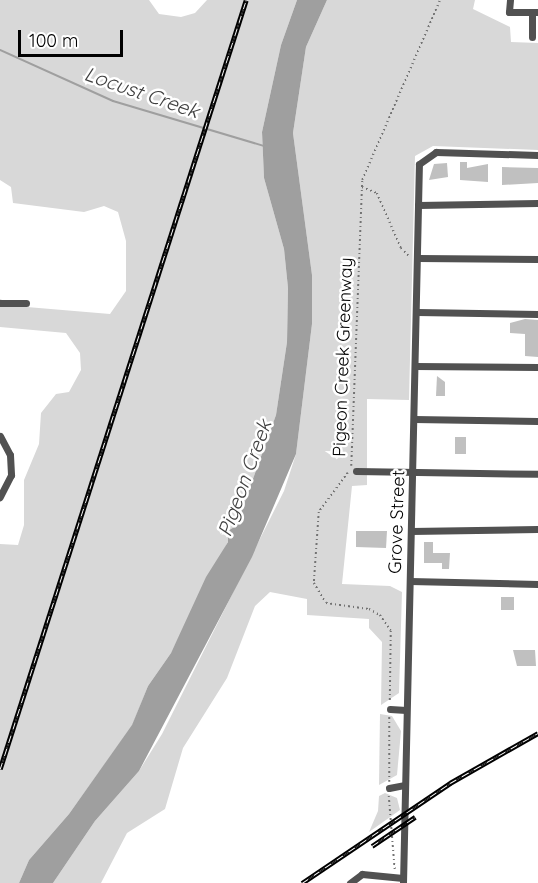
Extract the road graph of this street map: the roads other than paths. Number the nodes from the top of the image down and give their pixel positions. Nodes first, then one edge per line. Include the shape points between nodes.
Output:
1 (510, 0) edge
2 (535, 12) edge
3 (532, 37) dead end
4 (538, 155) edge
5 (538, 203) edge
6 (418, 205) junction
7 (418, 258) junction
8 (538, 259) edge
9 (0, 303) edge
10 (26, 303) dead end
11 (417, 312) junction
12 (538, 314) edge
13 (415, 366) junction
14 (538, 367) edge
15 (414, 419) junction
16 (538, 421) edge
17 (0, 436) edge
18 (356, 471) dead end
19 (413, 472) junction
20 (538, 474) edge
21 (0, 497) edge
22 (538, 529) edge
23 (411, 531) junction
24 (410, 581) junction
25 (538, 584) edge
26 (390, 709) road end
27 (406, 710) junction
28 (404, 785) junction
29 (388, 788) road end
30 (400, 879) edge
31 (350, 883) edge

1 - 2 street via 509,12
2 - 3 street
4 - 6 street, Grove Street via 436,153 420,162
5 - 6 street
6 - 7 street, Grove Street
7 - 8 street
7 - 11 street, Grove Street
9 - 10 street
11 - 12 street
11 - 13 street, Grove Street
13 - 14 street
13 - 15 street, Grove Street
15 - 16 street
15 - 19 street, Grove Street
17 - 21 street via 10,455 11,476
18 - 19 street
19 - 20 street
19 - 23 street, Grove Street
22 - 23 street
23 - 24 street, Grove Street
24 - 25 street
24 - 27 street, Grove Street
26 - 27 street
27 - 28 street, Grove Street
28 - 29 street
28 - 30 street, Grove Street
30 - 31 street via 362,874

